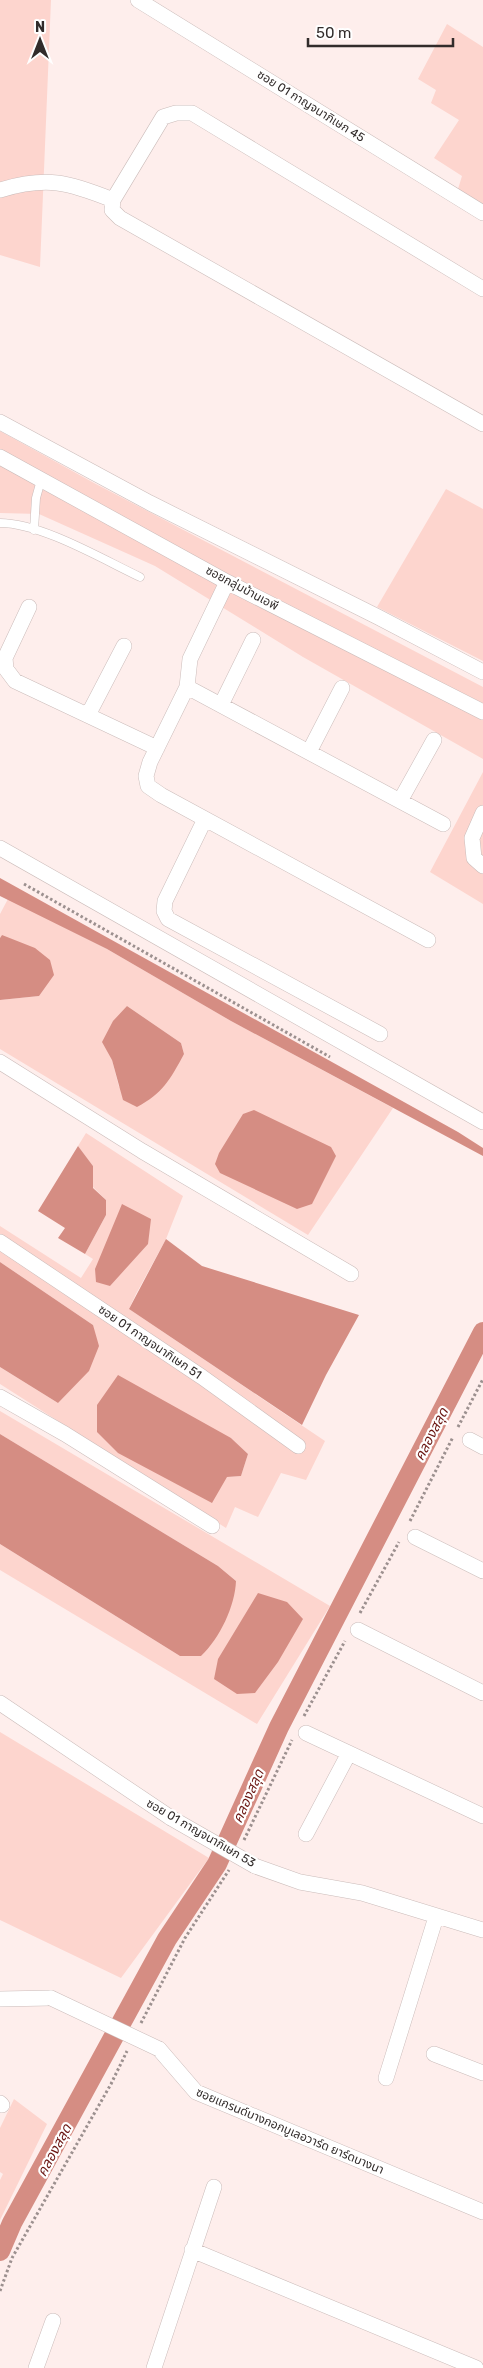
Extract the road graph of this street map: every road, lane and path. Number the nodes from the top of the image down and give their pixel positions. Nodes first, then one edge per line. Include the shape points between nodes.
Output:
1 (138, 0) edge
2 (0, 190) edge
3 (113, 200) junction
4 (483, 213) edge
5 (483, 289) edge
6 (0, 422) edge
7 (483, 424) edge
8 (1, 459) edge
9 (41, 480) junction
10 (0, 523) edge
11 (34, 530) junction
12 (140, 577) dead end
13 (227, 582) junction
14 (30, 607) dead end
15 (253, 640) dead end
16 (124, 646) dead end
17 (483, 672) edge
18 (187, 687) junction
19 (342, 688) dead end
20 (221, 706) junction
21 (483, 712) edge
22 (88, 715) junction
23 (434, 740) dead end
24 (157, 748) junction
25 (309, 752) junction
26 (400, 801) junction
27 (483, 813) edge
28 (205, 819) junction
29 (443, 824) dead end
30 (0, 848) edge
31 (483, 866) edge
32 (428, 940) dead end
33 (380, 1034) dead end
34 (0, 1062) edge
35 (483, 1122) edge
36 (0, 1242) edge
37 (351, 1274) dead end
38 (483, 1379) edge
39 (0, 1397) edge
40 (298, 1446) dead end
41 (212, 1526) dead end
42 (408, 1532) junction
43 (483, 1572) edge
44 (355, 1628) junction
45 (483, 1693) edge
46 (0, 1703) edge
47 (300, 1730) junction
48 (348, 1753) junction
49 (483, 1816) edge
50 (306, 1834) dead end
51 (243, 1841) dead end
52 (230, 1867) dead end
53 (436, 1917) junction
54 (483, 1930) edge
55 (0, 1999) edge
56 (140, 2024) dead end
57 (128, 2050) dead end
58 (434, 2054) dead end
59 (483, 2073) edge
60 (386, 2078) dead end
61 (214, 2187) dead end
62 (483, 2212) edge
63 (192, 2250) junction
64 (0, 2291) edge
65 (53, 2321) dead end
66 (36, 2368) edge
67 (154, 2368) edge
68 (476, 2368) edge

1 - 4 street, ซอย 01 กาญจนาภิเษก 45
2 - 3 street via 27,182 69,184
3 - 5 street via 163,117 192,113
3 - 7 street via 112,210 120,218
6 - 17 street via 150,503
8 - 9 street, ซอยกลุ่มบ้านเอพี
9 - 11 lane
9 - 13 street, ซอยกลุ่มบ้านเอพี
10 - 11 lane
11 - 12 lane
13 - 18 street via 190,659
13 - 21 street, ซอยกลุ่มบ้านเอพี
14 - 22 street via 10,645 5,658 6,669 15,680
15 - 20 street
16 - 22 street
18 - 20 street
18 - 24 street
19 - 25 street
20 - 25 street
22 - 24 street
23 - 26 street
24 - 28 street via 146,776 148,786
25 - 26 street
26 - 29 street
27 - 31 street via 472,838 474,858
28 - 32 street
28 - 33 street via 165,901 164,911 168,920
30 - 35 street
34 - 37 street via 142,1151
36 - 40 street, ซอย 01 กาญจนากิเษก 51 via 202,1376
38 - 42 path
39 - 41 street via 66,1434
42 - 43 street
42 - 44 path
44 - 45 street
44 - 47 path
46 - 53 street, ซอย 01 กาญจนากิเษก 53, bridge via 171,1818 255,1866 300,1882 362,1893
47 - 48 street
47 - 51 path
48 - 49 street
48 - 50 street
52 - 56 path via 185,1938
53 - 54 street, ซอย 01 กาญจนากิเษก 53
53 - 60 street
55 - 62 street, ซอยแกรนด์บางกอกบูเลอวาร์ด ยาร์ดบางนา, bridge via 51,1998 159,2048 196,2092
57 - 64 path via 12,2258
58 - 59 street
61 - 63 street
63 - 67 street
63 - 68 street
65 - 66 street

